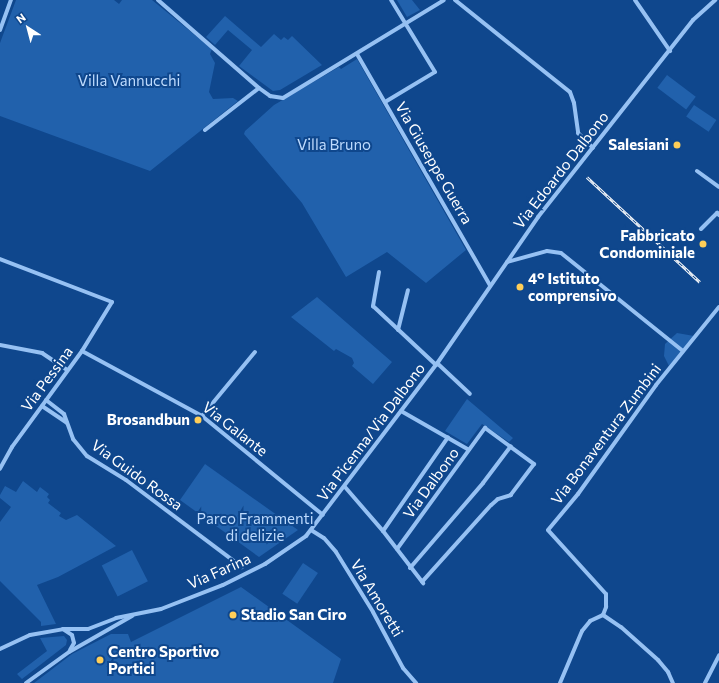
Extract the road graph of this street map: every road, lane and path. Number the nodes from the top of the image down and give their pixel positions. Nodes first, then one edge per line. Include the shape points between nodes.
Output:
1 (11, 0) edge
2 (158, 0) edge
3 (391, 0) edge
4 (444, 0) edge
5 (456, 0) edge
6 (635, 0) edge
7 (715, 0) edge
8 (405, 24) junction
9 (0, 30) edge
10 (670, 51) junction
11 (357, 54) junction
12 (259, 88) junction
13 (385, 102) junction
14 (205, 130) dead end
15 (593, 148) junction
16 (697, 171) dead end
17 (719, 187) edge
18 (718, 213) edge
19 (701, 229) dead end
20 (0, 258) edge
21 (507, 262) junction
22 (379, 272) dead end
23 (490, 285) junction
24 (408, 290) dead end
25 (719, 308) edge
26 (398, 330) junction
27 (0, 345) edge
28 (82, 351) junction
29 (683, 351) junction
30 (255, 352) dead end
31 (436, 364) junction
32 (67, 370) junction
33 (470, 394) dead end
34 (46, 400) junction
35 (42, 406) junction
36 (401, 411) junction
37 (202, 416) junction
38 (67, 423) junction
39 (448, 437) junction
40 (511, 446) junction
41 (469, 450) junction
42 (0, 469) edge
43 (345, 487) junction
44 (324, 515) junction
45 (311, 530) junction
46 (383, 530) junction
47 (397, 550) junction
48 (242, 567) dead end
49 (410, 568) junction
50 (133, 615) junction
51 (603, 615) junction
52 (62, 629) junction
53 (0, 649) edge
54 (69, 652) junction
55 (719, 655) edge
56 (26, 683) edge
57 (416, 683) edge
58 (560, 683) edge
59 (673, 683) edge
60 (705, 683) edge

1 - 9 street
2 - 12 street
3 - 8 street
4 - 8 street
5 - 15 street via 570,92 578,134
6 - 10 street
7 - 10 street, Via Edoardo Dalbono via 693,20
8 - 11 street
8 - 13 street via 435,72
10 - 15 street, Via Edoardo Dalbono
11 - 12 street via 283,98 270,96
11 - 13 street, Via Giuseppe Guerra
12 - 14 street
13 - 23 street, Via Giuseppe Guerra
15 - 21 street, Via Edoardo Dalbono via 538,217
16 - 17 street
18 - 19 street
20 - 28 street, Via Pessina via 112,302
21 - 23 street, Via Edoardo Dalbono
21 - 29 street via 547,251 562,253
22 - 26 street via 373,306
23 - 31 street, Via Edoardo Dalbono
24 - 26 street
25 - 29 street, Via Bonaventura Zumbini
26 - 31 street
27 - 32 street via 42,353
28 - 32 street, Via Pessina
28 - 37 street, Via Galante
29 - 51 street, Via Bonaventura Zumbini via 548,530 606,594
30 - 37 street
31 - 33 street
31 - 36 street, Via Picenna/Via Dalbono
32 - 34 street, Via Pessina
34 - 35 street, Via Pessina
34 - 38 street, Via Guido Rossa via 64,414
35 - 38 street
35 - 42 street, Via Pessina
36 - 39 street, Via Dalbono
36 - 43 street, Via Picenna/Via Dalbono
37 - 44 street, Via Galante
38 - 48 street, Via Guido Rossa via 73,439 87,456 126,480
39 - 41 street, Via Dalbono
39 - 46 street, Via Dalbono
40 - 41 street via 484,428
40 - 49 street via 483,484
40 - 49 street via 534,464 511,495 498,499 491,505 423,583
41 - 47 street, Via Dalbono
43 - 44 street, Via Picenna/Via Dalbono
43 - 46 street
44 - 45 street, Via Farina
45 - 50 street, Via Farina via 265,564 223,585 161,609
45 - 57 street, Via Amoretti via 324,538 336,552 373,612 403,668
46 - 47 street
47 - 49 street
50 - 52 street, Via Farina via 116,618 88,629
50 - 54 street, Via Farina
51 - 58 street via 590,621 582,631
51 - 59 street via 621,627 658,660
52 - 53 street, Via Farina via 30,635
52 - 54 street via 70,632 74,639
54 - 56 street, Via Farina
55 - 60 street

